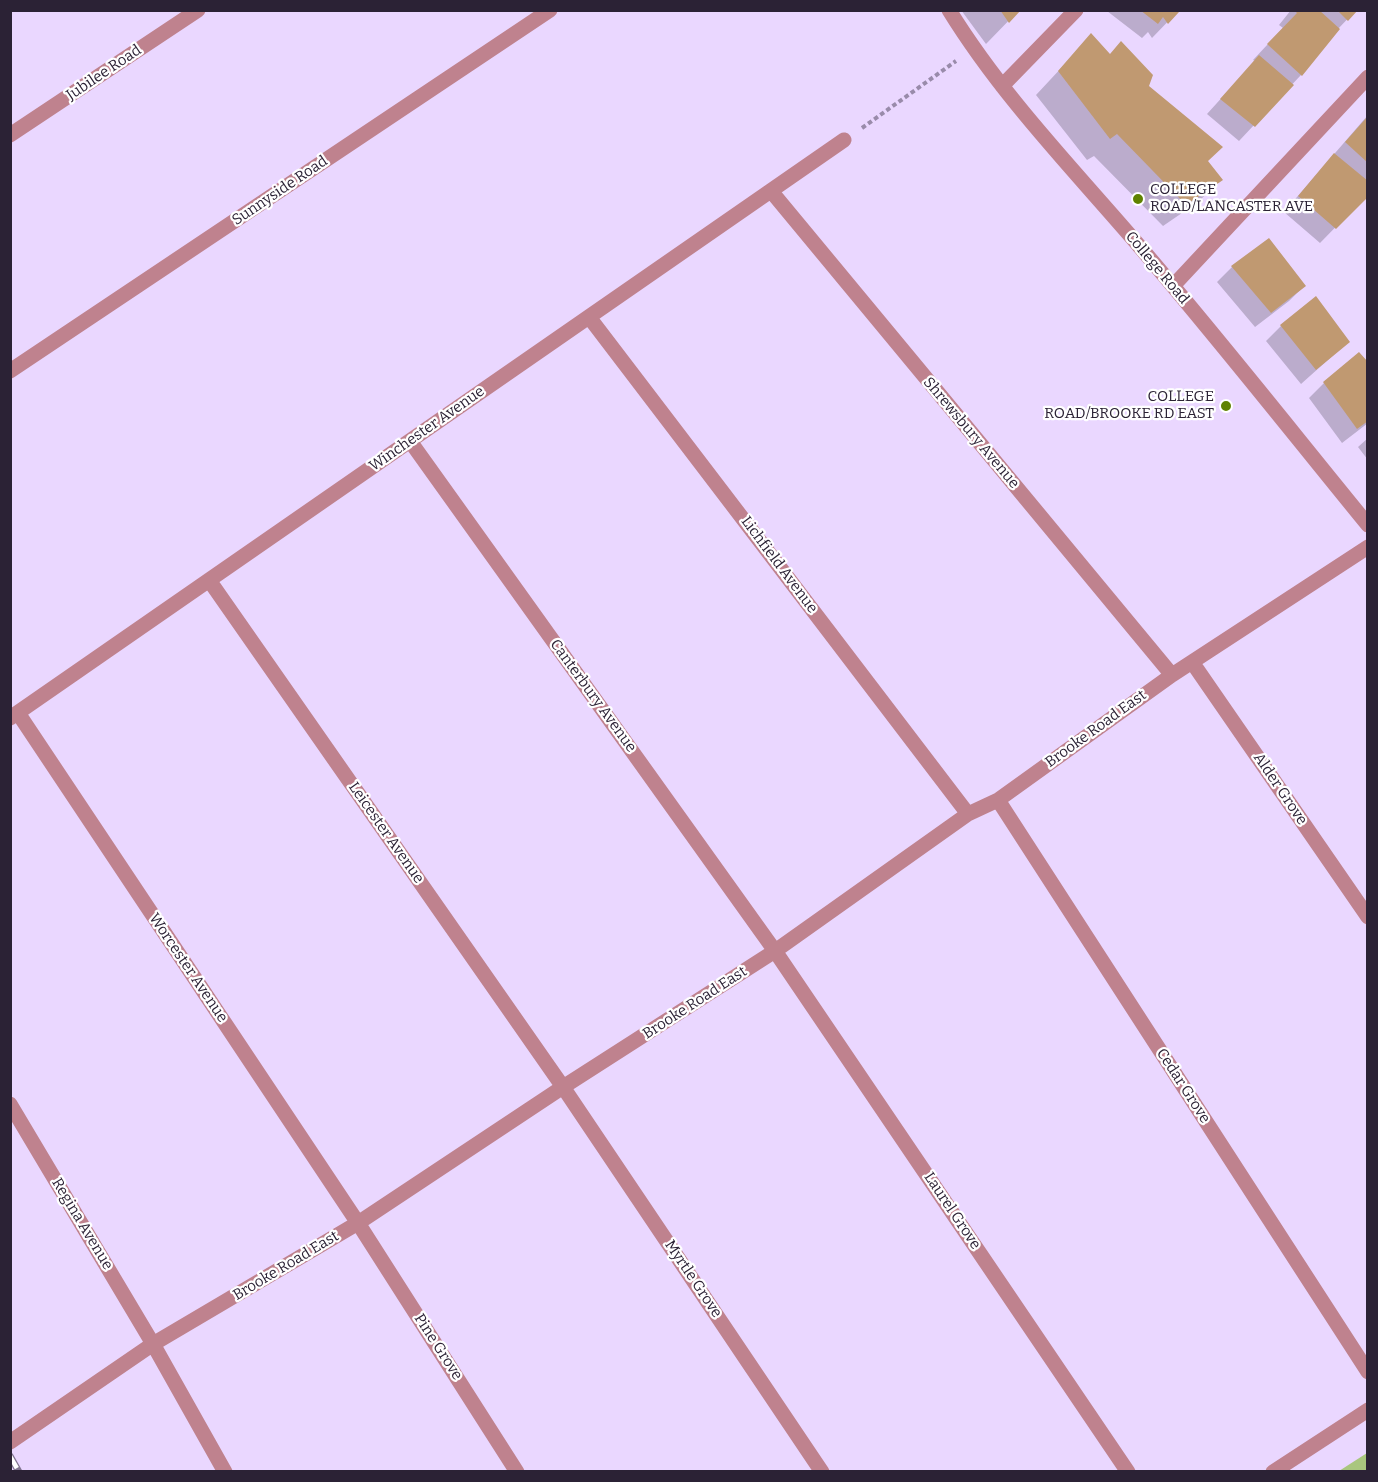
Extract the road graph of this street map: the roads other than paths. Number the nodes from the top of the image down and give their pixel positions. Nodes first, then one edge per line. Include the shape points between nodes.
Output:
1 (198, 10) edge
2 (550, 10) edge
3 (949, 10) edge
4 (1076, 10) edge
5 (1368, 77) edge
6 (1002, 86) junction
7 (10, 135) edge
8 (844, 140) road end
9 (771, 191) junction
10 (1173, 286) junction
11 (589, 317) junction
12 (10, 371) edge
13 (410, 441) junction
14 (1368, 525) edge
15 (1368, 547) edge
16 (210, 580) junction
17 (1192, 662) junction
18 (1172, 675) junction
19 (14, 715) edge
20 (998, 800) junction
21 (968, 814) junction
22 (1368, 917) edge
23 (776, 951) junction
24 (563, 1087) junction
25 (10, 1104) edge
26 (358, 1223) junction
27 (153, 1344) junction
28 (1368, 1372) edge
29 (1368, 1410) edge
30 (10, 1442) edge
31 (225, 1472) edge
32 (517, 1472) edge
33 (822, 1472) edge
34 (1128, 1472) edge
35 (1273, 1472) edge

1 - 7 street, Jubilee Road
2 - 12 street, Sunnyside Road
3 - 6 street, College Road
4 - 6 street
5 - 10 street
6 - 10 street, College Road
8 - 9 street, Winchester Avenue
9 - 11 street, Winchester Avenue
9 - 18 street, Shrewsbury Avenue
10 - 14 street, College Road
11 - 13 street, Winchester Avenue
11 - 21 street, Lichfield Avenue
13 - 16 street, Winchester Avenue
13 - 23 street, Canterbury Avenue
15 - 17 street, Brooke Road East
16 - 19 street, Winchester Avenue
16 - 24 street, Leicester Avenue
17 - 18 street, Brooke Road East
17 - 22 street, Alder Grove
18 - 20 street, Brooke Road East
19 - 26 street, Worcester Avenue
20 - 21 street, Brooke Road East
20 - 28 street, Cedar Grove
21 - 23 street, Brooke Road East
23 - 24 street, Brooke Road East
23 - 34 street, Laurel Grove
24 - 26 street, Brooke Road East
24 - 33 street, Myrtle Grove
25 - 27 street, Regina Avenue
26 - 27 street, Brooke Road East
26 - 32 street, Pine Grove
27 - 30 street, Brooke Road East
27 - 31 street, Regina Avenue
29 - 35 street

